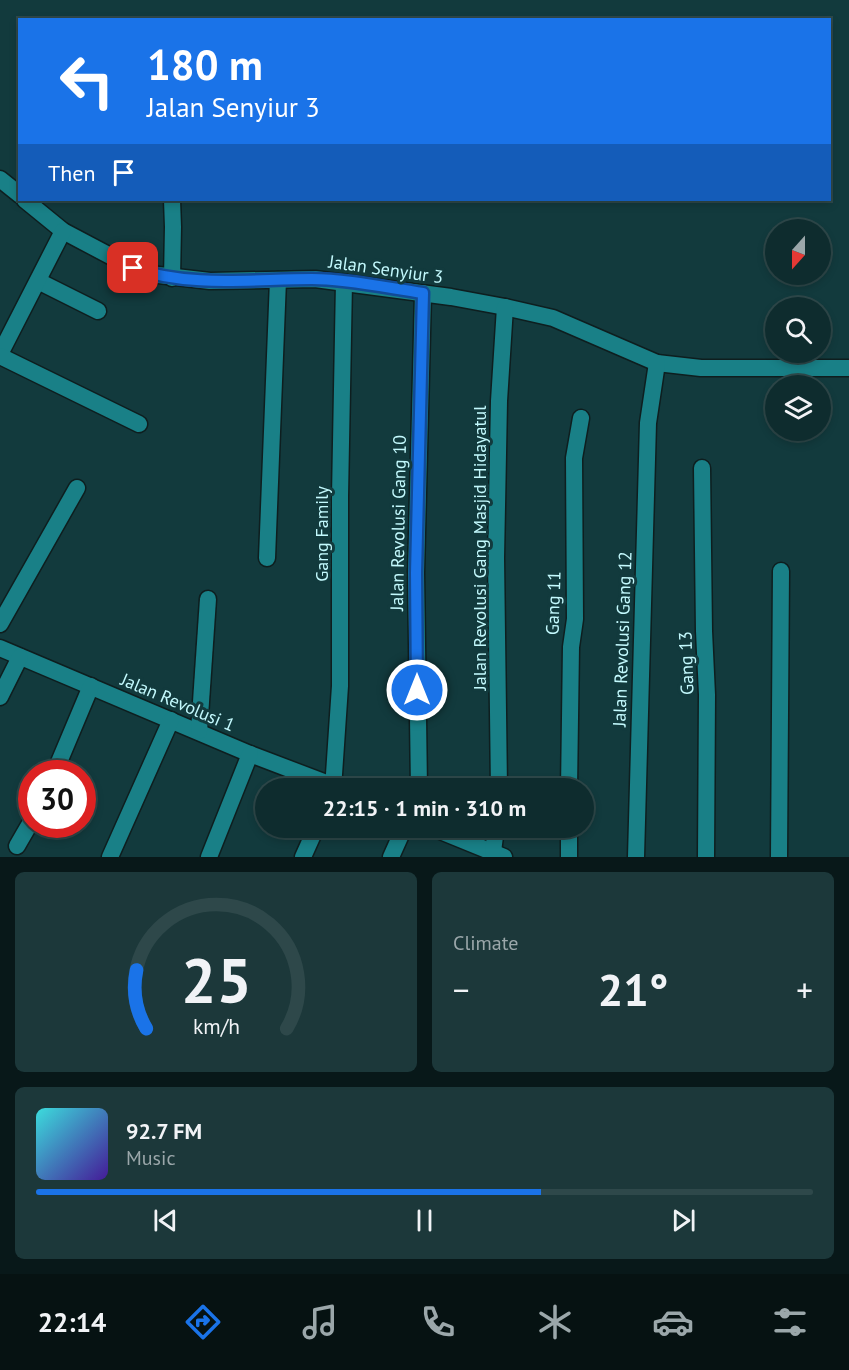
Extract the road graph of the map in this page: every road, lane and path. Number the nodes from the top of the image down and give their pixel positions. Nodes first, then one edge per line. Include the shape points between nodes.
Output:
1 (2, 184) edge
2 (18, 194) edge
3 (26, 201) edge
4 (171, 201) edge
5 (63, 231) junction
6 (172, 278) junction
7 (278, 279) junction
8 (38, 281) junction
9 (344, 282) junction
10 (423, 293) junction
11 (505, 307) junction
12 (98, 311) dead end
13 (0, 355) edge
14 (657, 363) junction
15 (849, 368) edge
16 (581, 418) dead end
17 (139, 424) dead end
18 (702, 468) dead end
19 (77, 488) dead end
20 (267, 558) dead end
21 (781, 572) dead end
22 (208, 599) dead end
23 (0, 624) edge
24 (0, 648) edge
25 (21, 657) junction
26 (91, 686) junction
27 (0, 697) edge
28 (171, 720) junction
29 (199, 731) junction
30 (250, 754) junction
31 (60, 760) edge
32 (311, 778) edge
33 (336, 778) edge
34 (419, 778) edge
35 (499, 778) edge
36 (569, 778) edge
37 (22, 838) edge
38 (312, 838) edge
39 (400, 838) edge
40 (455, 838) edge
41 (493, 838) edge
42 (569, 838) edge
43 (17, 846) dead end
44 (489, 854) edge
45 (110, 857) edge
46 (209, 857) edge
47 (303, 857) edge
48 (391, 857) edge
49 (569, 857) edge
50 (636, 857) edge
51 (706, 857) edge
52 (779, 857) edge

1 - 2 street
3 - 5 street, Jalan Senyiur 3
4 - 6 street
5 - 6 street, Jalan Senyiur 3 via 133,268
5 - 8 street
6 - 7 street, Jalan Senyiur 3
7 - 9 street, Jalan Senyiur 3
7 - 20 street
8 - 12 street
8 - 13 street
9 - 10 street, Jalan Senyiur 3
9 - 33 street, Gang Family
10 - 11 street, Jalan Senyiur 3
10 - 34 street, Jalan Revolusi Gang 10 via 416,573
11 - 14 street, Jalan Senyiur 3 via 553,318
11 - 35 street, Jalan Revolusi Gang Masjid Hidayatul via 496,558
13 - 17 street
14 - 15 street, Jalan Senyiur 3 via 701,368
14 - 50 street, Jalan Revolusi Gang 12 via 648,423
16 - 36 street, Gang 11 via 574,458 575,619
18 - 51 street, Gang 13
19 - 23 street
21 - 52 street
22 - 29 street
24 - 25 street, Jalan Revolusi 1
25 - 26 street, Jalan Revolusi 1
25 - 27 street
26 - 28 street, Jalan Revolusi 1
26 - 31 street
28 - 29 street, Jalan Revolusi 1
28 - 45 street
29 - 30 street, Jalan Revolusi 1
30 - 32 street, Jalan Revolusi 1
30 - 46 street
37 - 43 street
38 - 47 street
39 - 48 street
40 - 44 street
41 - 44 street
42 - 49 street

